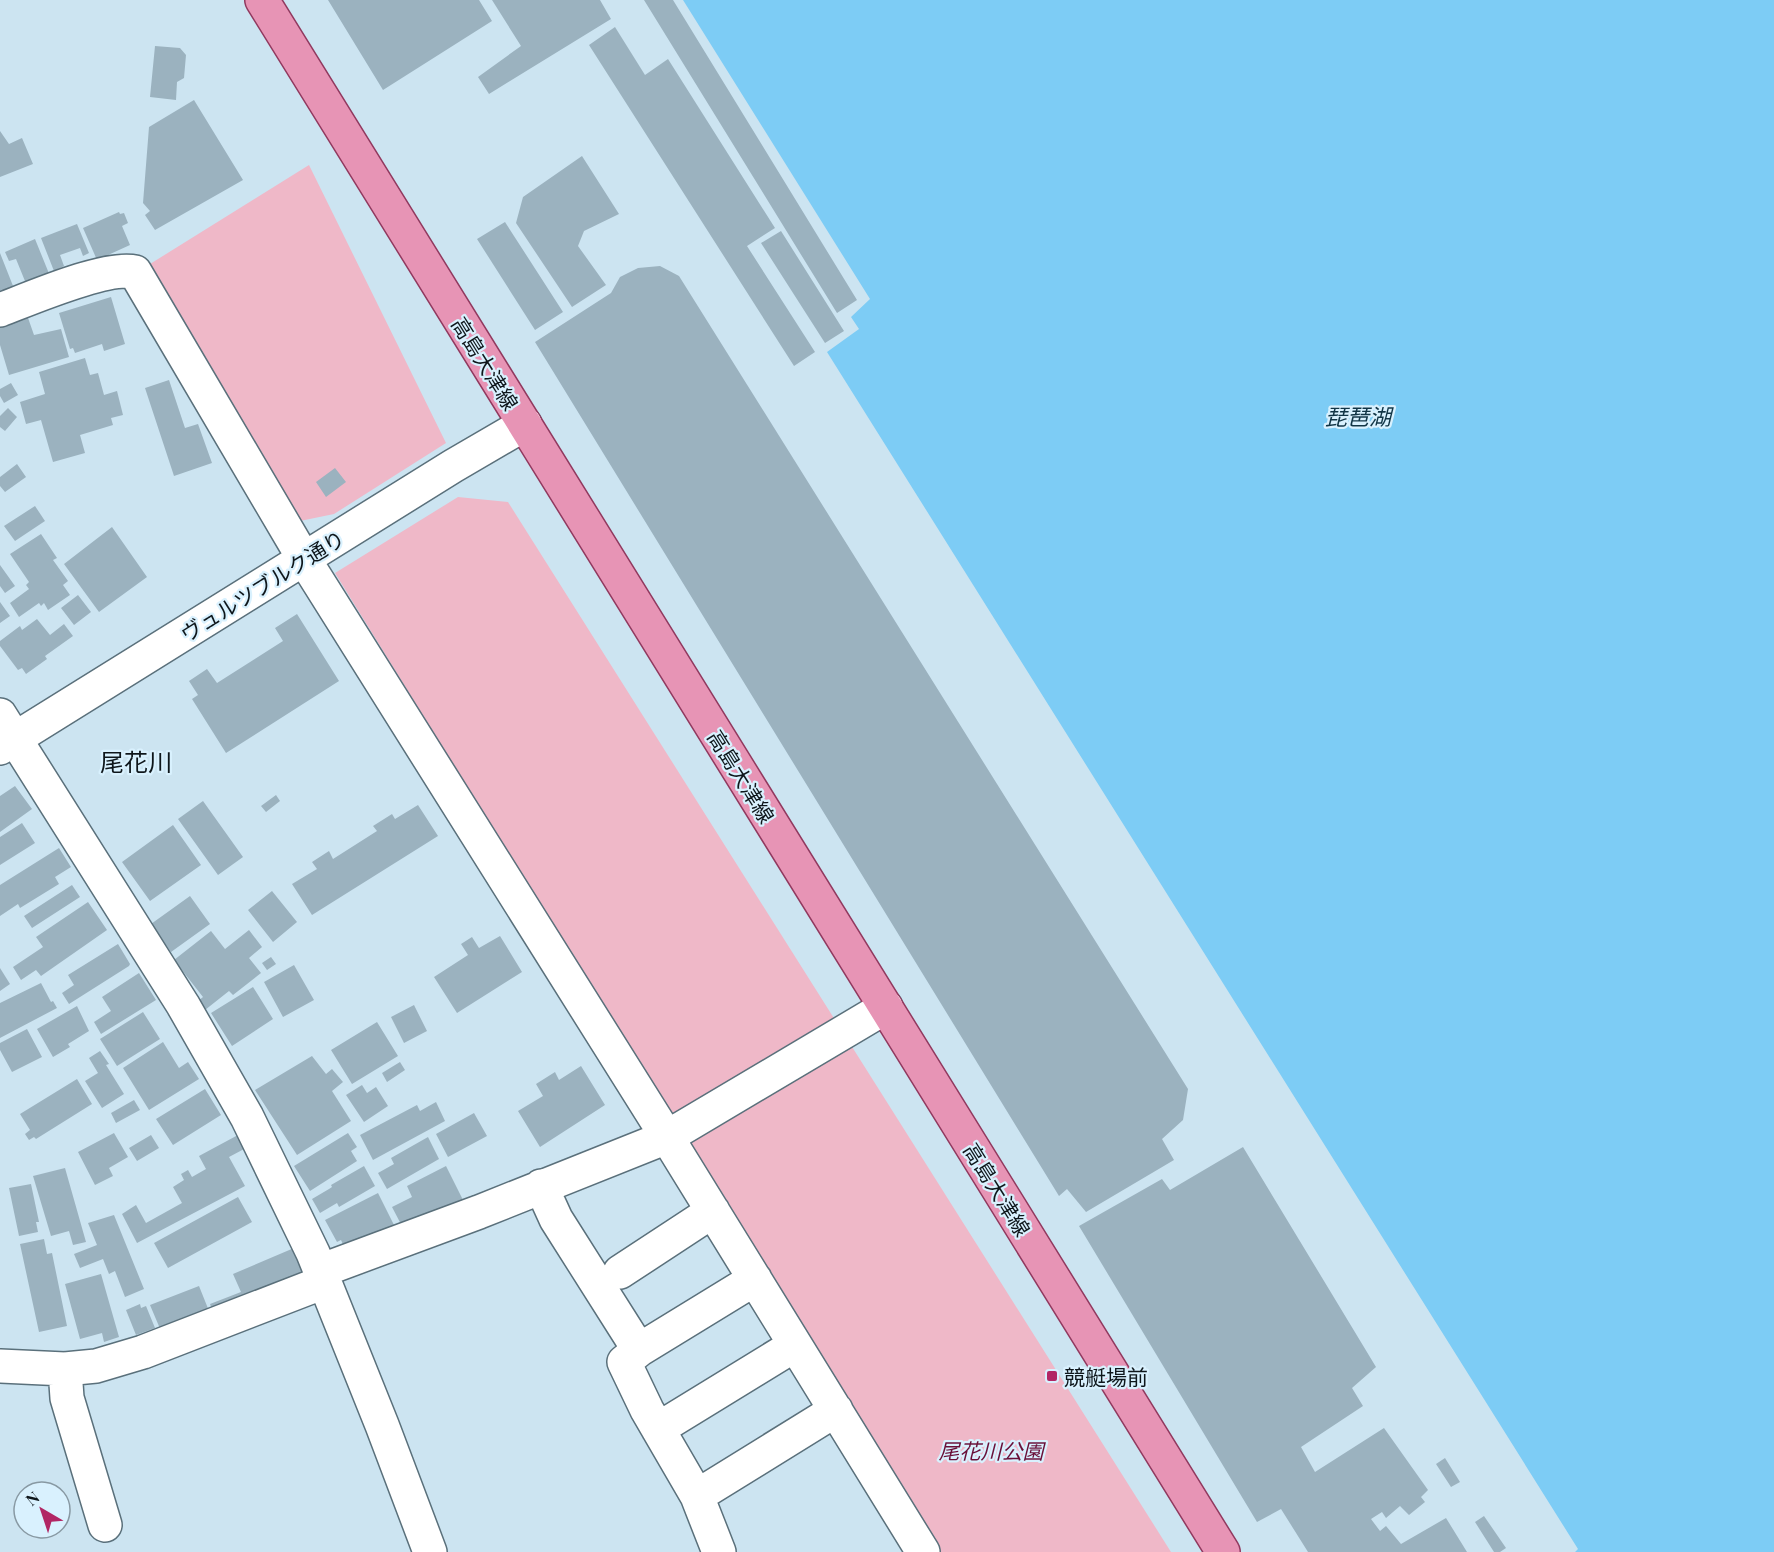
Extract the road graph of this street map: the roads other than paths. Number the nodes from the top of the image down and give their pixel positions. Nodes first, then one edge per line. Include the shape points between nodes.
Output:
1 (262, 0) edge
2 (0, 310) edge
3 (525, 424) junction
4 (304, 559) junction
5 (5, 734) edge
6 (886, 1007) junction
7 (667, 1137) junction
8 (541, 1186) junction
9 (713, 1211) junction
10 (620, 1272) dead end
11 (322, 1276) junction
12 (755, 1279) junction
13 (795, 1345) junction
14 (639, 1350) junction
15 (0, 1366) edge
16 (65, 1369) junction
17 (836, 1410) junction
18 (658, 1429) junction
19 (698, 1496) junction
20 (105, 1525) dead end
21 (430, 1552) edge
22 (719, 1552) edge
23 (923, 1552) edge
24 (1222, 1552) edge

1 - 3 main road, 高島大津線
2 - 4 street via 61,286 114,272 135,272
3 - 4 street, ヴュルツブルク通り
3 - 6 main road, 高島大津線
4 - 5 street, ヴュルツブルク通り
4 - 7 street
5 - 11 street via 183,1005 247,1117
6 - 7 street
6 - 24 main road, 高島大津線
7 - 8 street
7 - 9 street
8 - 11 street
8 - 14 street via 556,1220
9 - 10 street
9 - 12 street
11 - 16 street via 143,1352 96,1366
11 - 21 street
12 - 13 street
12 - 14 street
13 - 17 street
13 - 18 street
14 - 18 street via 624,1362
15 - 16 street
16 - 20 street via 67,1398
17 - 19 street
17 - 23 street
18 - 19 street
19 - 22 street

